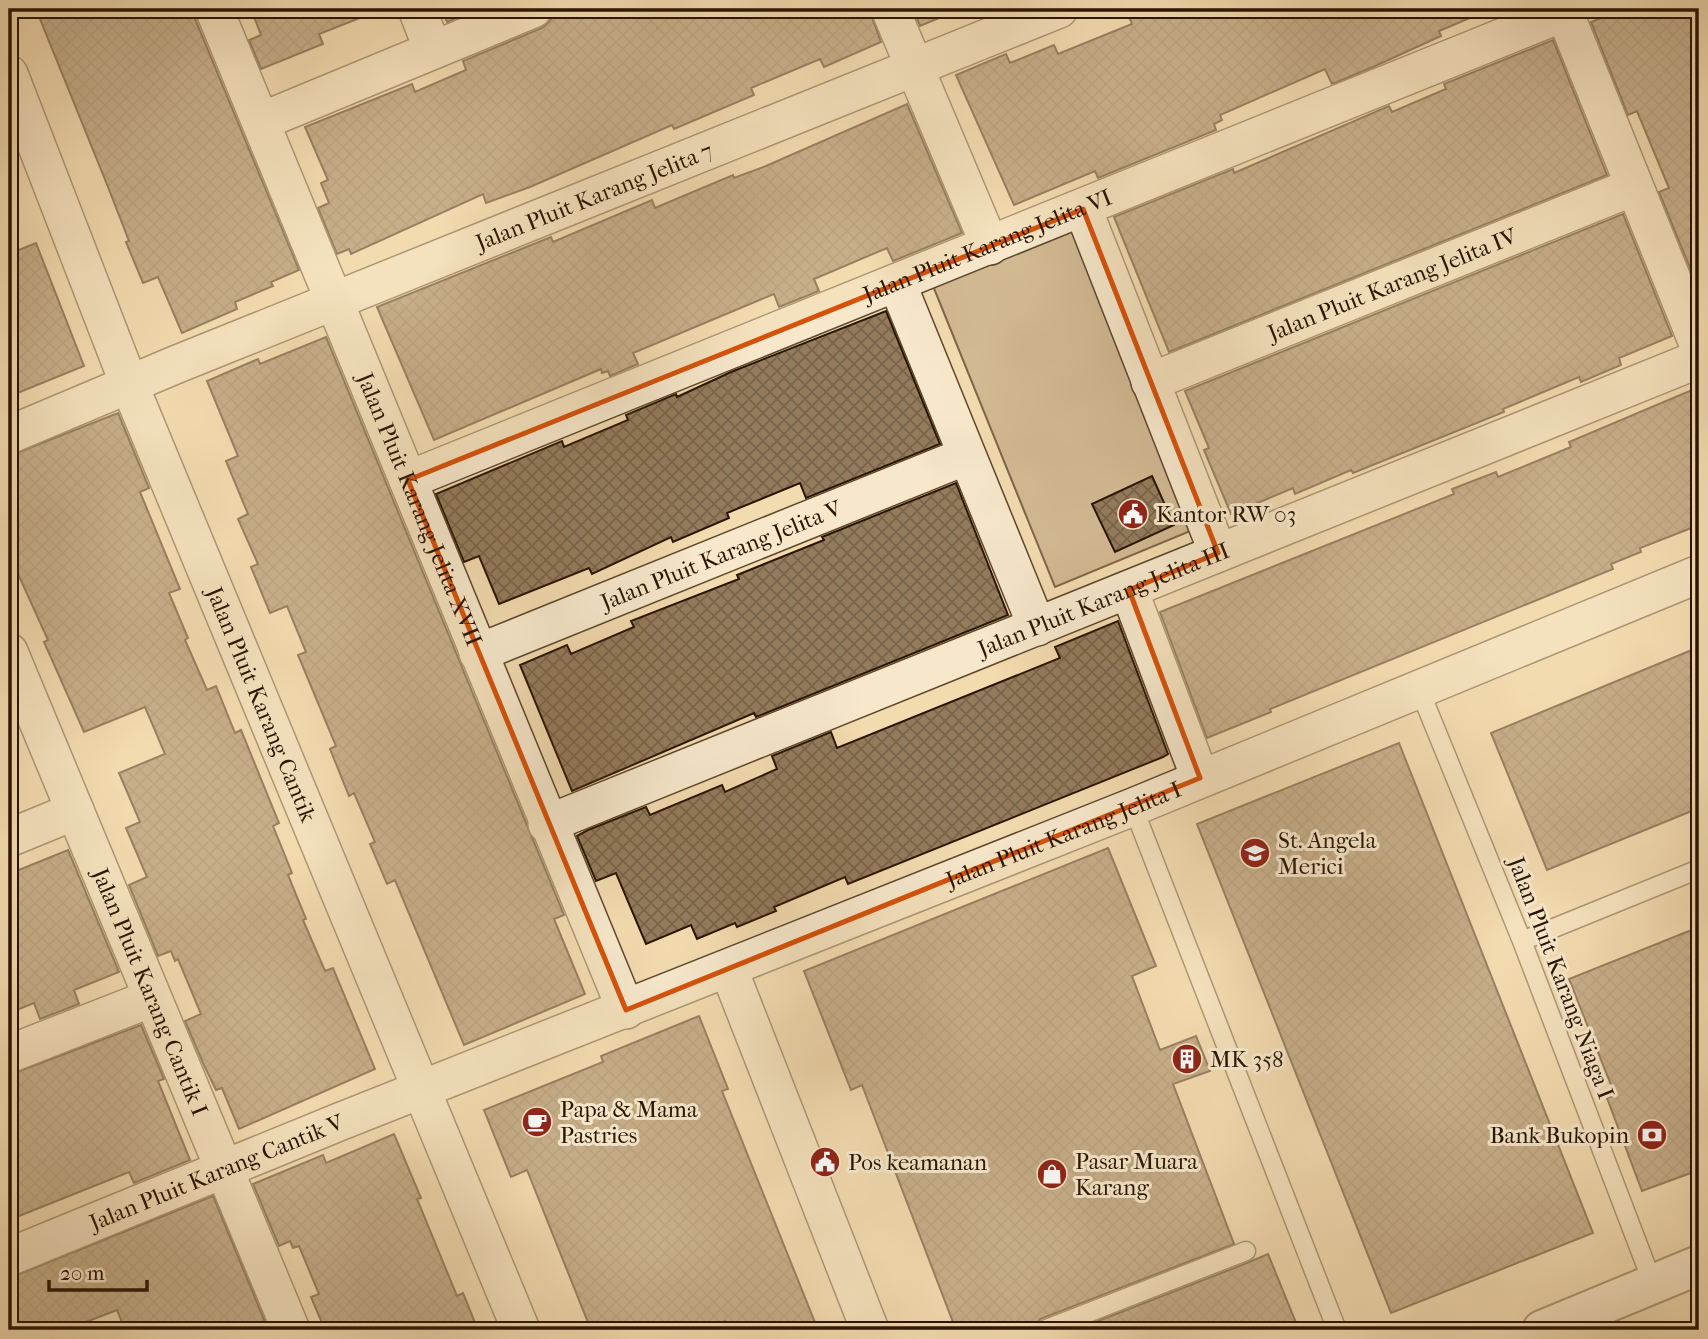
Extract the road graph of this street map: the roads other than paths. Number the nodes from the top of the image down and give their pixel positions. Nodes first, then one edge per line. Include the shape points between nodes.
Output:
1 (214, 9) edge
2 (417, 9) edge
3 (533, 9) edge
4 (890, 9) edge
5 (1059, 9) edge
6 (1564, 10) edge
7 (433, 50) junction
8 (914, 65) junction
9 (9, 74) edge
10 (262, 121) junction
11 (1633, 187) junction
12 (1083, 209) junction
13 (990, 246) junction
14 (897, 284) junction
15 (334, 303) junction
16 (1699, 345) edge
17 (1699, 359) edge
18 (1150, 382) junction
19 (129, 384) junction
20 (9, 435) edge
21 (966, 456) junction
22 (408, 480) junction
23 (1218, 553) junction
24 (1699, 574) edge
25 (1129, 590) junction
26 (1037, 627) junction
27 (9, 652) edge
28 (478, 653) junction
29 (1420, 691) junction
30 (1200, 778) junction
31 (1133, 807) junction
32 (75, 811) junction
33 (547, 824) junction
34 (9, 838) edge
35 (1699, 869) edge
36 (1522, 941) junction
37 (729, 970) junction
38 (152, 998) junction
39 (626, 1010) junction
40 (9, 1054) edge
41 (423, 1088) junction
42 (224, 1168) junction
43 (1246, 1251) dead end
44 (9, 1257) edge
45 (1699, 1265) edge
46 (1653, 1284) junction
47 (291, 1330) edge
48 (521, 1330) edge
49 (870, 1330) edge
50 (1044, 1330) edge
51 (1338, 1330) edge
52 (1542, 1330) edge

1 - 10 street, Jalan Pluit Karang Jelita XVII
2 - 7 street
3 - 7 street
4 - 8 street
5 - 8 street, Jalan Pluit Karang Jelita 7
6 - 11 street
6 - 12 street, Jalan Pluit Karang Jelita VI
7 - 10 street
8 - 13 street
8 - 15 street, Jalan Pluit Karang Jelita 7
9 - 19 street, Jalan Pluit Karang Cantik
10 - 15 street, Jalan Pluit Karang Jelita XVII
11 - 16 street
11 - 18 street, Jalan Pluit Karang Jelita IV
12 - 13 street, Jalan Pluit Karang Jelita VI
12 - 18 street
13 - 14 street, Jalan Pluit Karang Jelita VI
14 - 21 street
14 - 22 street, Jalan Pluit Karang Jelita VI
15 - 19 street, Jalan Pluit Karang Jelita 7
15 - 22 street, Jalan Pluit Karang Jelita XVII
17 - 23 street, Jalan Pluit Karang Jelita III
18 - 23 street
19 - 20 street, Jalan Pluit Karang Jelita 7
19 - 41 street, Jalan Pluit Karang Cantik
21 - 26 street
21 - 28 street, Jalan Pluit Karang Jelita V
22 - 28 street, Jalan Pluit Karang Jelita XVII
23 - 25 street, Jalan Pluit Karang Jelita III
24 - 29 street, Jalan Pluit Karang Jelita I
25 - 26 street, Jalan Pluit Karang Jelita III
25 - 30 street
26 - 33 street, Jalan Pluit Karang Jelita III
27 - 32 street, Jalan Pluit Karang Cantik I
28 - 33 street, Jalan Pluit Karang Jelita XVII
29 - 30 street, Jalan Pluit Karang Jelita I
29 - 36 lane, Jalan Pluit Karang Niaga I
30 - 31 street, Jalan Pluit Karang Jelita I
31 - 37 street, Jalan Pluit Karang Jelita I
31 - 51 lane
32 - 34 street
32 - 38 street, Jalan Pluit Karang Cantik I
33 - 39 street, Jalan Pluit Karang Jelita XVII
35 - 36 lane
36 - 46 lane, Jalan Pluit Karang Niaga I
37 - 39 street, Jalan Pluit Karang Jelita I
37 - 49 street
38 - 40 street
38 - 42 street, Jalan Pluit Karang Cantik I
39 - 41 street, Jalan Pluit Karang Jelita I
41 - 42 street, Jalan Pluit Karang Cantik V
41 - 48 street, Jalan Pluit Karang Cantik
42 - 44 street, Jalan Pluit Karang Cantik V
42 - 47 street, Jalan Pluit Karang Cantik I
43 - 50 lane
45 - 46 street
46 - 52 street

